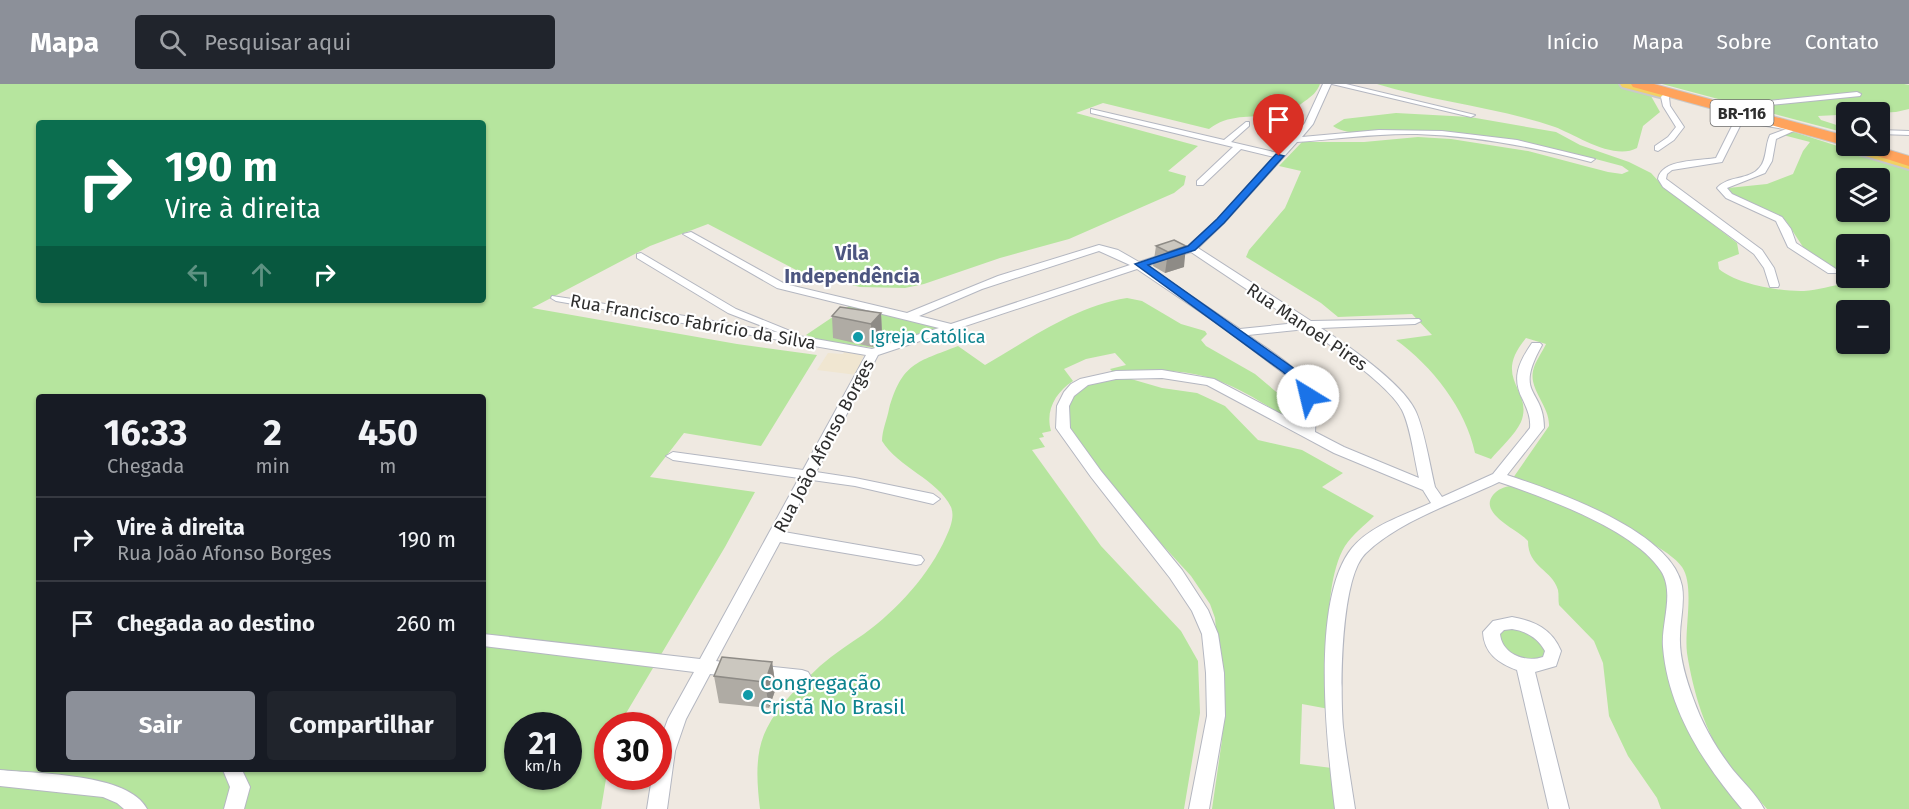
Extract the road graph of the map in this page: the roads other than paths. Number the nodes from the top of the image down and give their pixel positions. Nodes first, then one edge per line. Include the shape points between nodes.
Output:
1 (1327, 84) edge
2 (1336, 84) edge
3 (1626, 84) edge
4 (1638, 84) edge
5 (1656, 84) edge
6 (1857, 94) dead end
7 (1667, 95) junction
8 (1716, 109) junction
9 (1094, 111) dead end
10 (1739, 112) junction
11 (1471, 115) dead end
12 (1246, 124) dead end
13 (1890, 124) edge
14 (1788, 128) junction
15 (1890, 132) edge
16 (1836, 133) edge
17 (1907, 133) edge
18 (1295, 140) junction
19 (1836, 141) edge
20 (1836, 141) edge
21 (1224, 144) junction
22 (1238, 147) junction
23 (1890, 147) edge
24 (1658, 148) dead end
25 (1909, 153) edge
26 (1279, 156) junction
27 (1886, 156) edge
28 (1889, 156) edge
29 (1591, 159) dead end
30 (1909, 163) edge
31 (1200, 183) dead end
32 (688, 234) dead end
33 (1192, 248) junction
34 (641, 256) dead end
35 (1140, 264) junction
36 (1832, 271) dead end
37 (1774, 285) dead end
38 (556, 298) dead end
39 (908, 317) junction
40 (1415, 321) dead end
41 (1307, 325) junction
42 (952, 328) junction
43 (1236, 333) junction
44 (1536, 345) dead end
45 (831, 347) junction
46 (873, 353) junction
47 (1308, 435) junction
48 (674, 456) dead end
49 (807, 474) junction
50 (1498, 477) junction
51 (1428, 487) junction
52 (933, 500) dead end
53 (1439, 504) junction
54 (776, 536) junction
55 (916, 560) dead end
56 (486, 640) edge
57 (1525, 665) dead end
58 (704, 668) junction
59 (801, 677) dead end
60 (234, 772) edge
61 (0, 778) edge
62 (137, 809) edge
63 (234, 809) edge
64 (657, 809) edge
65 (1199, 809) edge
66 (1345, 809) edge
67 (1558, 809) edge
68 (1754, 809) edge

1 - 18 street, Rua João Afonso Borges via 1314,115
2 - 11 street
3 - 7 main road
4 - 19 highway, BR-116
5 - 10 highway, BR-116
6 - 10 street
7 - 8 main road
7 - 24 street via 1666,104 1680,129
8 - 10 street
8 - 14 main road
9 - 21 street
10 - 14 street
10 - 16 highway, BR-116
10 - 37 street via 1719,160 1669,168 1662,179 1758,252
12 - 21 street
13 - 17 street
14 - 20 main road
14 - 36 street via 1773,137 1763,170 1722,188 1779,219 1792,245
15 - 17 street
18 - 26 street, Rua João Afonso Borges
18 - 29 street via 1382,132 1448,134 1530,144
21 - 22 street
22 - 26 street
22 - 31 street
23 - 25 highway
26 - 33 street, Rua João Afonso Borges
27 - 30 main road
28 - 30 highway
32 - 39 street via 781,286
33 - 35 street, Rua João Afonso Borges
33 - 41 street, Rua Manoel Pires
34 - 45 street via 738,314
35 - 39 street via 1100,248 987,282
35 - 42 street, Rua João Afonso Borges
35 - 43 street
38 - 45 street, Rua Francisco Fabrício da Silva
39 - 42 street
40 - 41 street
41 - 43 street
41 - 51 street, Rua Manoel Pires via 1363,363 1398,394 1409,411
42 - 46 street, Rua João Afonso Borges
43 - 47 street via 1302,383 1310,405
44 - 50 street via 1521,379 1536,415 1537,428
45 - 46 street
46 - 49 street, Rua João Afonso Borges
47 - 51 street
47 - 65 street via 1219,385 1169,375 1129,374 1091,380 1075,387 1063,406 1063,428 1070,439 1176,574 1208,628 1216,716
48 - 49 street
49 - 52 street
49 - 54 street, Rua João Afonso Borges
50 - 53 street
50 - 68 street via 1539,491 1613,527 1642,543 1663,561 1670,571 1677,599 1671,648 1688,712 1716,764
51 - 53 street
53 - 66 street via 1386,528 1368,541 1353,557 1342,581 1335,626 1334,725
54 - 55 street
54 - 58 street, Rua João Afonso Borges
56 - 58 street
57 - 67 street
58 - 59 street
58 - 64 street, Rua João Afonso Borges via 671,736
60 - 63 street via 240,787
61 - 62 street via 104,789 124,796

